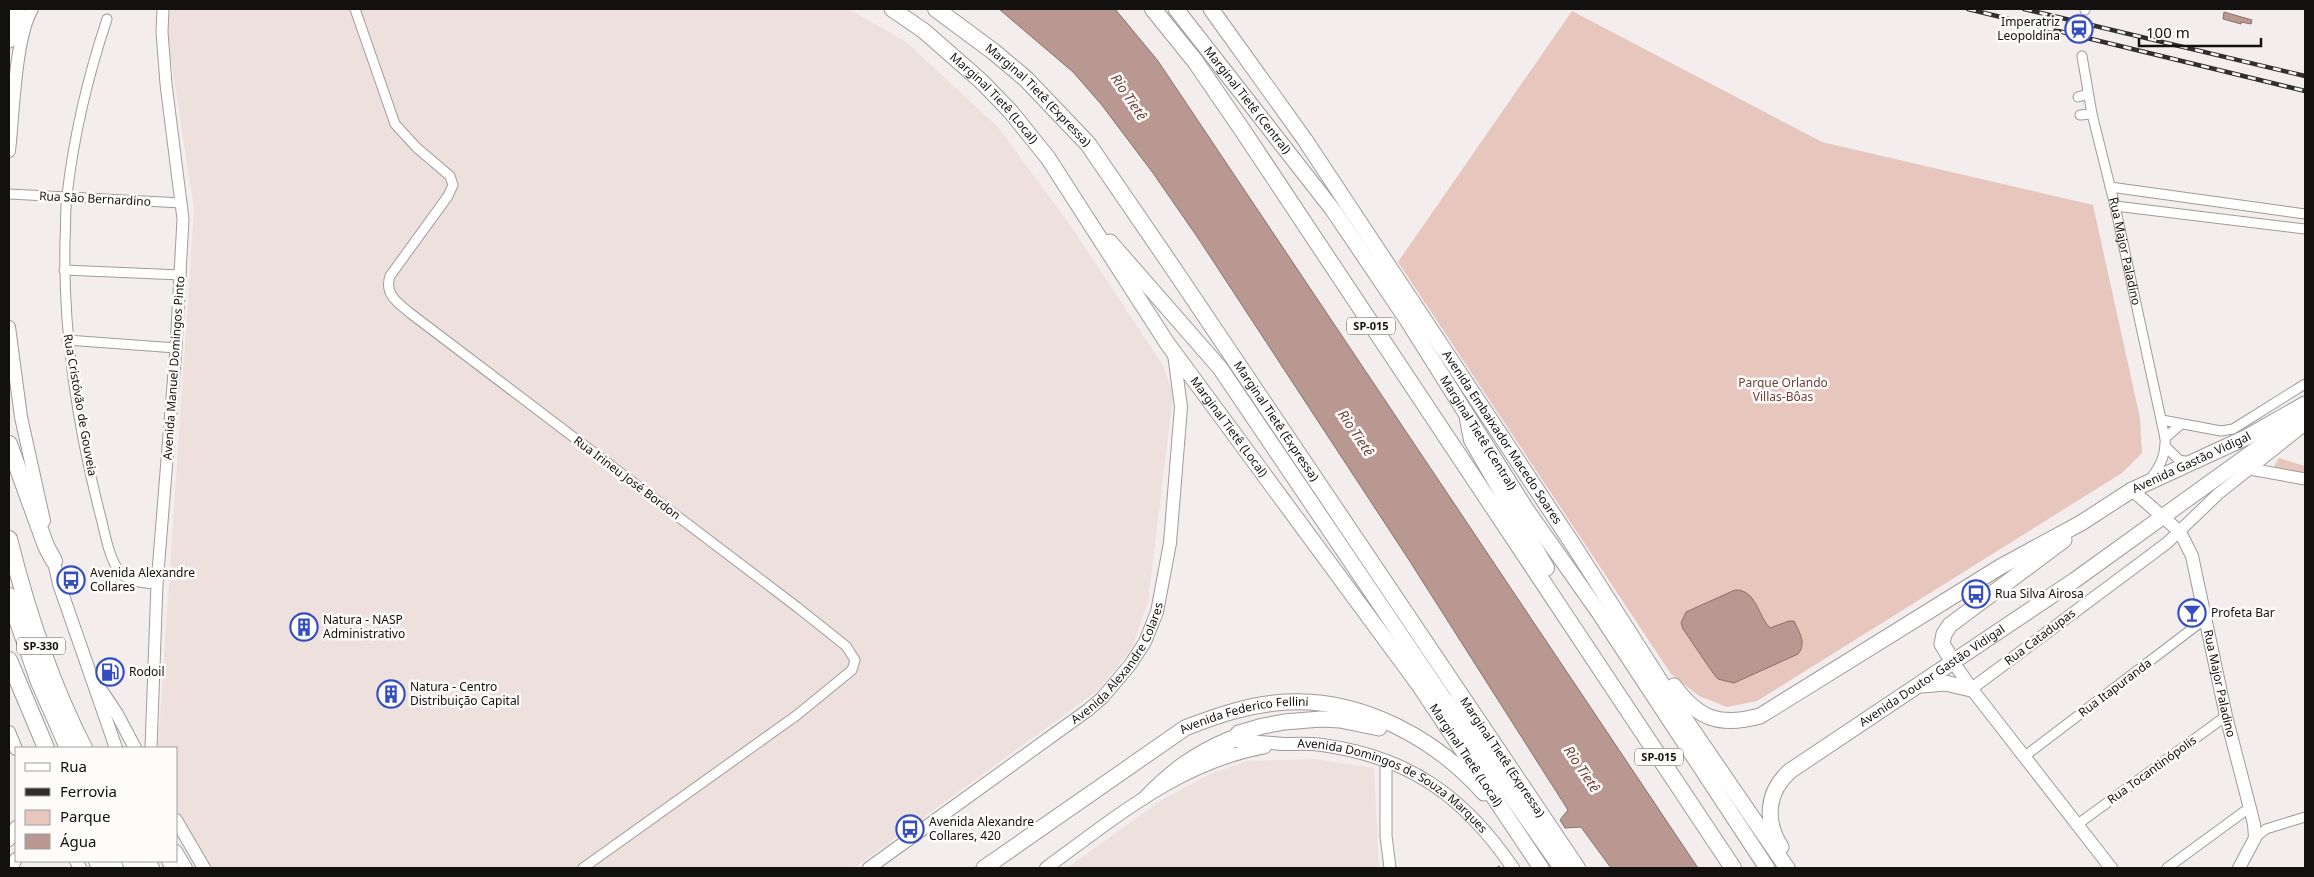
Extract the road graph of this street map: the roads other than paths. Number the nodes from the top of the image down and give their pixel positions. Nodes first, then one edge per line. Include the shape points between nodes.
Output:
1 (17, 9) edge
2 (32, 9) edge
3 (163, 9) edge
4 (355, 9) edge
5 (892, 9) edge
6 (936, 9) edge
7 (1153, 9) edge
8 (1176, 9) edge
9 (1211, 9) edge
10 (106, 19) dead end
11 (9, 40) edge
12 (2082, 56) dead end
13 (2088, 94) junction
14 (2078, 97) dead end
15 (2092, 114) junction
16 (2080, 115) dead end
17 (9, 151) edge
18 (2110, 187) junction
19 (9, 194) edge
20 (67, 197) junction
21 (182, 203) junction
22 (2115, 206) junction
23 (1085, 214) junction
24 (2305, 214) edge
25 (2305, 229) edge
26 (64, 270) junction
27 (181, 275) junction
28 (9, 327) edge
29 (67, 340) junction
30 (176, 348) junction
31 (1174, 354) junction
32 (2305, 384) edge
33 (2305, 404) edge
34 (1484, 412) junction
35 (2305, 414) edge
36 (1468, 419) junction
37 (2162, 420) junction
38 (2181, 424) junction
39 (2305, 425) edge
40 (2166, 443) junction
41 (9, 444) edge
42 (2191, 462) junction
43 (2250, 469) junction
44 (2305, 480) edge
45 (2148, 481) junction
46 (2132, 490) junction
47 (2162, 517) junction
48 (2080, 523) junction
49 (2180, 532) junction
50 (9, 539) edge
51 (54, 561) junction
52 (157, 584) junction
53 (9, 596) edge
54 (1598, 611) junction
55 (2204, 619) junction
56 (1631, 636) junction
57 (1586, 645) junction
58 (9, 660) edge
59 (1953, 662) junction
60 (93, 678) junction
61 (1920, 685) junction
62 (1971, 689) junction
63 (1446, 702) junction
64 (2226, 716) junction
65 (106, 718) junction
66 (150, 729) junction
67 (9, 732) edge
68 (1234, 738) junction
69 (1285, 744) junction
70 (130, 746) edge
71 (15, 747) edge
72 (46, 747) edge
73 (68, 747) edge
74 (84, 747) edge
75 (116, 747) edge
76 (150, 747) edge
77 (2024, 756) junction
78 (1386, 761) junction
79 (1452, 761) junction
80 (1190, 770) junction
81 (1144, 798) junction
82 (2250, 808) junction
83 (2305, 817) edge
84 (1508, 821) junction
85 (178, 823) edge
86 (2078, 824) junction
87 (2254, 824) junction
88 (2266, 829) junction
89 (2255, 838) junction
90 (178, 854) edge
91 (1538, 863) edge
92 (186, 868) edge
93 (204, 868) edge
94 (583, 868) edge
95 (868, 868) edge
96 (984, 868) edge
97 (1046, 868) edge
98 (1390, 868) edge
99 (1513, 868) edge
100 (1562, 868) edge
101 (1577, 868) edge
102 (1733, 868) edge
103 (1767, 868) edge
104 (1789, 868) edge
105 (2111, 868) edge
106 (2167, 868) edge
107 (2239, 868) edge

1 - 11 highway
2 - 17 main road via 24,26
3 - 21 street, Avenida Manuel Domingos Pinto via 166,84
4 - 94 street, Rua Irineu José Bordon via 395,124 450,176 453,185 390,276 387,289 390,294 410,313 811,618 846,646 855,660 849,673 797,715
5 - 23 highway, Marginal Tietê (Local) via 982,81 1048,158
6 - 101 highway, Marginal Tietê (Expressa) via 1026,79 1088,144
7 - 57 highway, SP-015 via 1227,107
8 - 36 highway, Marginal Tietê (Central) via 1333,210 1406,318
9 - 34 highway, Avenida Embaixador Macedo Soares via 1305,140
10 - 20 street, Rua Cristóvão de Gouveia via 90,74
12 - 13 street, Rua Major Paladino
13 - 14 street
13 - 15 street, Rua Major Paladino
15 - 16 street
15 - 18 street, Rua Major Paladino
18 - 22 street, Rua Major Paladino
18 - 24 street
19 - 20 street, Rua São Bernardino
20 - 21 street, Rua São Bernardino
20 - 26 street, Rua Cristóvão de Gouveia
21 - 27 street, Avenida Manuel Domingos Pinto
22 - 25 street
22 - 37 street, Rua Major Paladino
23 - 31 highway, Marginal Tietê (Local)
23 - 63 highway via 1220,368
26 - 27 street
26 - 29 street, Rua Cristóvão de Gouveia
27 - 30 street, Avenida Manuel Domingos Pinto
28 - 51 main road via 24,436
29 - 30 street
29 - 52 street, Rua Cristóvão de Gouveia via 86,449 112,556 120,573 127,578
30 - 52 street, Avenida Manuel Domingos Pinto
31 - 84 highway, Marginal Tietê (Local) via 1420,686
31 - 95 main road, Avenida Alexandre Colares via 1181,407 1170,543 1157,612 1145,642 1118,682 1088,710
32 - 38 street, Avenida Gastão Vidigal via 2234,430
33 - 42 highway, Avenida Gastão Vidigal via 2247,437
34 - 54 highway via 1490,434 1592,590
34 - 56 highway, Avenida Embaixador Macedo Soares
35 - 47 highway, Avenida Gastão Vidigal
36 - 54 highway, Marginal Tietê (Central)
36 - 57 highway via 1472,440 1581,626
37 - 38 street, Avenida Gastão Vidigal
37 - 40 street, Rua Major Paladino
38 - 40 street
39 - 43 street
40 - 42 street via 2179,460
40 - 45 street via 2159,468
41 - 51 highway
42 - 45 highway, Avenida Gastão Vidigal
43 - 44 street
43 - 49 street via 2205,505
45 - 46 highway, Avenida Gastão Vidigal
46 - 47 main road, Rua Major Paladino
46 - 48 highway, Avenida Gastão Vidigal
47 - 49 main road, Rua Major Paladino
47 - 59 highway, Avenida Doutor Gastão Vidigal
48 - 56 highway via 2000,567 1772,710 1747,719 1715,720 1695,710 1679,694 1648,651
48 - 59 highway via 2068,537 1950,625 1942,644
49 - 55 main road, Rua Major Paladino via 2192,556
49 - 62 street, Rua Catadupas
50 - 74 highway, SP-330 via 38,638
51 - 60 main road via 59,584
52 - 66 street, Avenida Manuel Domingos Pinto
53 - 73 highway via 39,682
54 - 103 highway, Marginal Tietê (Central)
55 - 64 main road, Rua Major Paladino
55 - 77 street, Rua Itapuranda
56 - 104 highway, Avenida Embaixador Macedo Soares
57 - 102 highway, SP-015
58 - 72 highway, SP-330
59 - 61 highway, Avenida Doutor Gastão Vidigal
59 - 62 main road
60 - 65 main road
60 - 70 main road via 117,714
61 - 62 highway via 1945,683
61 - 104 highway, Avenida Doutor Gastão Vidigal via 1790,771 1777,784 1770,803 1770,822 1775,838 1788,858
62 - 77 main road
63 - 91 highway via 1465,738 1526,832
63 - 100 highway
64 - 82 main road, Rua Major Paladino
64 - 86 street, Rua Tocantinópolis
65 - 70 main road
65 - 75 main road
66 - 70 street
66 - 76 street, Avenida Manuel Domingos Pinto
67 - 71 main road
68 - 69 main road, Avenida Domingos de Souza Marques via 1238,741
68 - 79 highway via 1238,733 1284,722 1340,720 1380,729
68 - 80 highway
68 - 81 main road, Avenida Domingos de Souza Marques via 1210,745 1189,757
69 - 78 main road, Avenida Domingos de Souza Marques via 1320,744 1358,751
69 - 80 main road, Avenida Domingos de Souza Marques via 1216,759
77 - 86 main road
78 - 98 street via 1386,836
78 - 99 main road, Avenida Domingos de Souza Marques via 1452,797 1494,840
79 - 84 highway, Avenida Federico Fellini
79 - 96 highway, Avenida Federico Fellini via 1421,739 1374,717 1331,706 1288,702 1222,713 1185,728 1168,739
80 - 81 main road, Avenida Domingos de Souza Marques
81 - 97 main road, Avenida Domingos de Souza Marques
82 - 87 main road, Rua Major Paladino
82 - 106 street
83 - 88 street
84 - 91 highway, Marginal Tietê (Local)
85 - 93 main road
86 - 105 main road
87 - 88 street
87 - 89 main road, Rua Major Paladino
88 - 89 street
89 - 107 main road
90 - 92 main road

